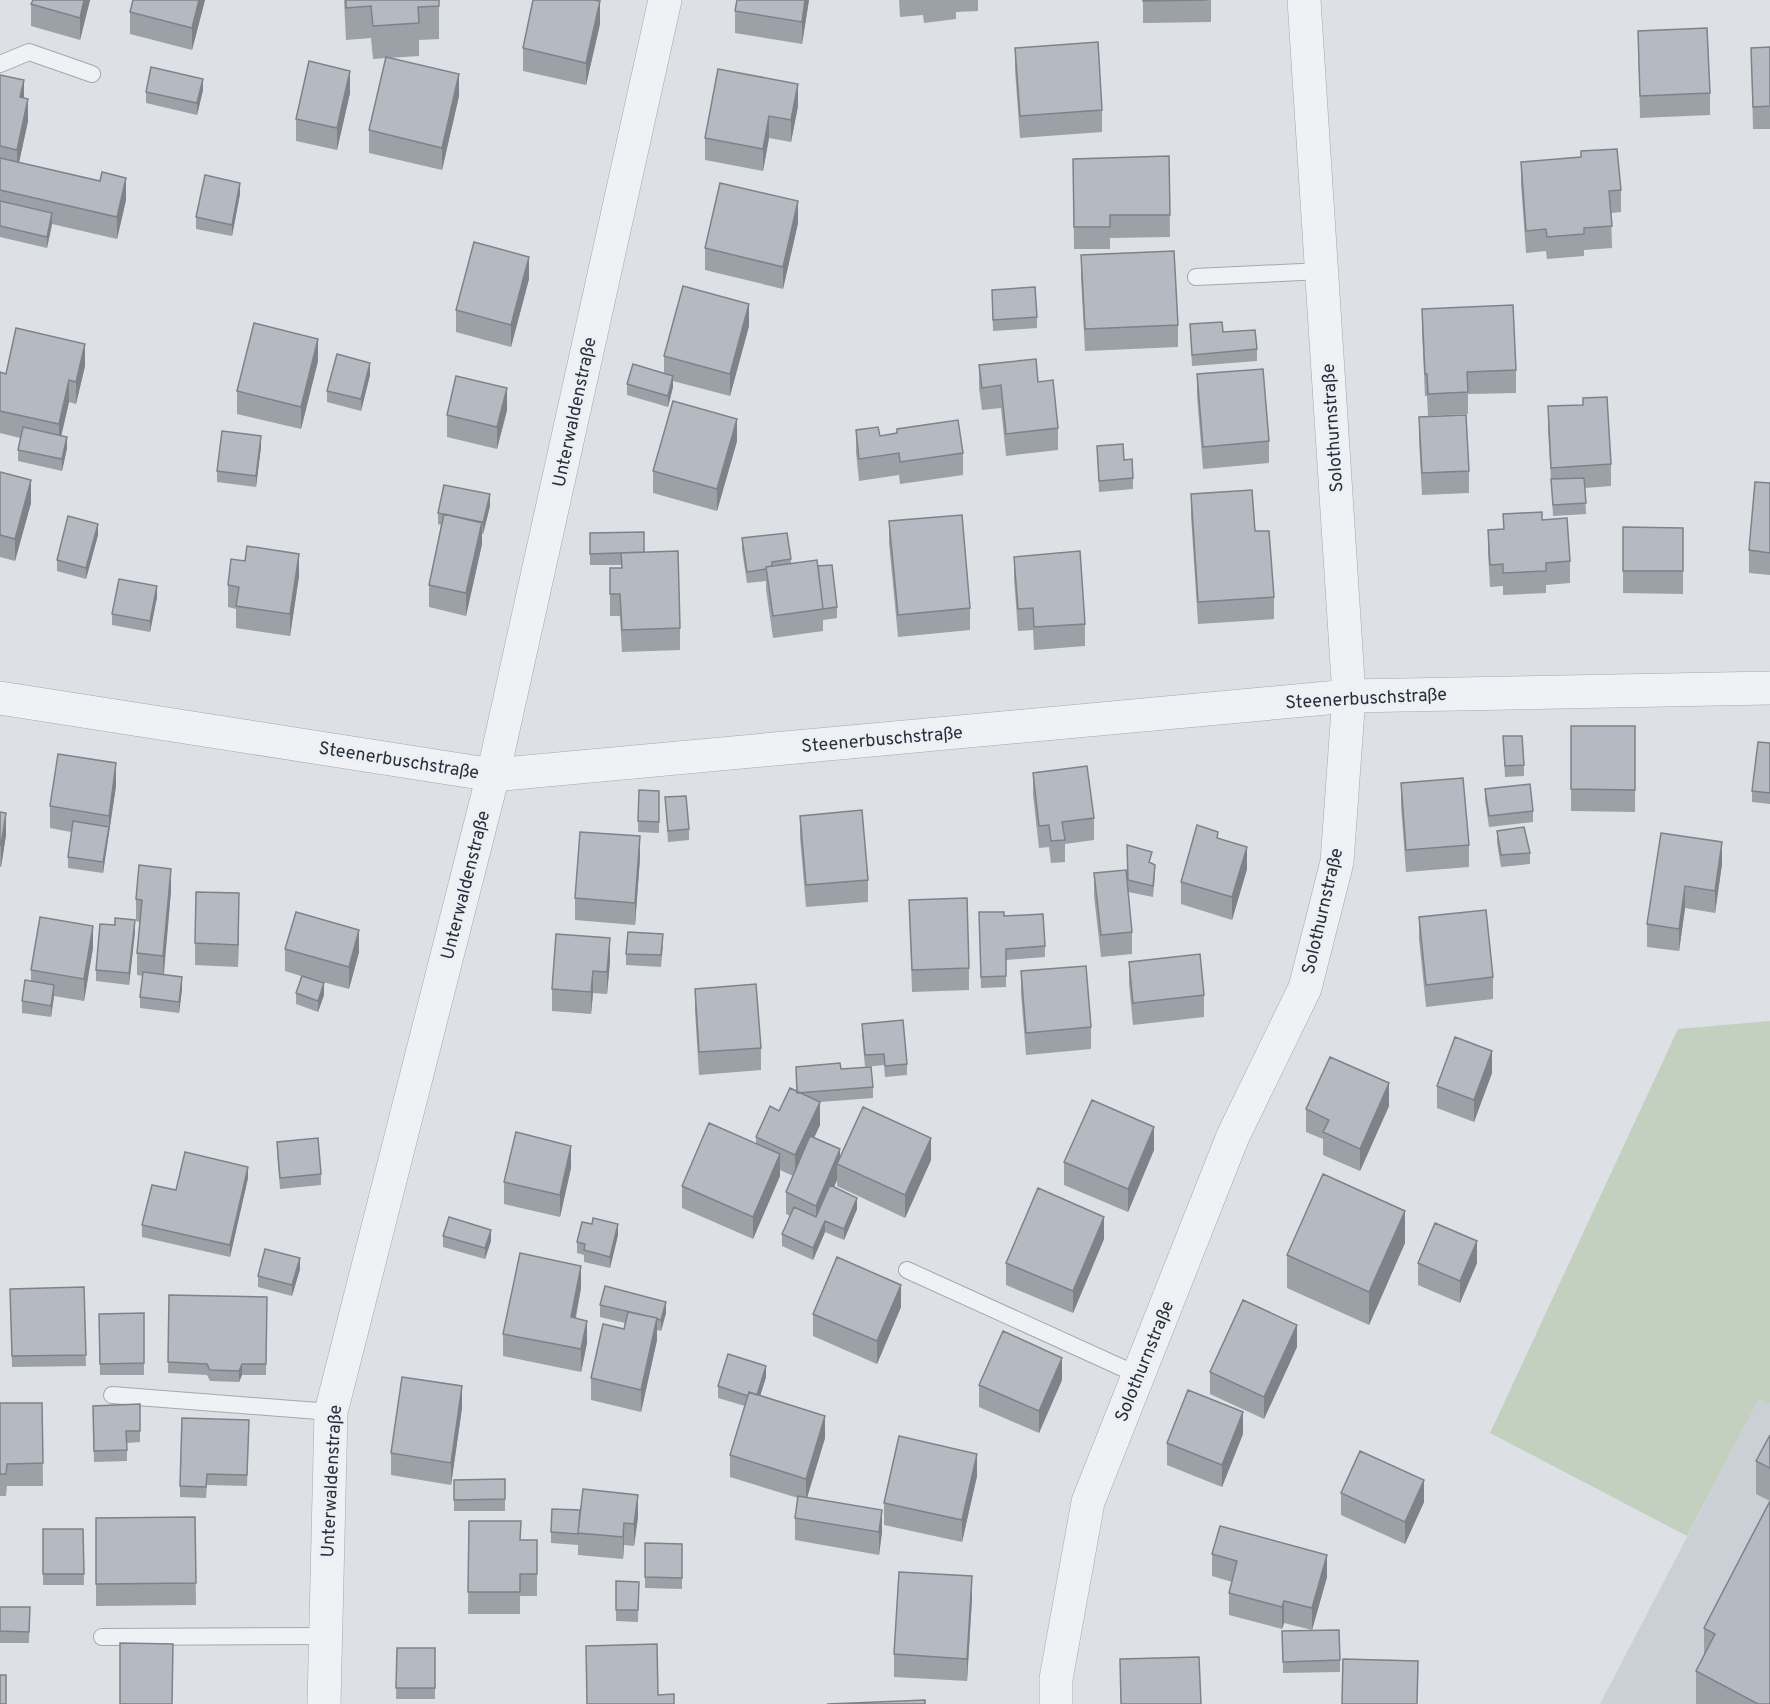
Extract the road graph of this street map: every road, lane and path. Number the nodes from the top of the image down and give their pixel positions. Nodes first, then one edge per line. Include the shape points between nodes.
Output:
1 (665, 0) edge
2 (1304, 0) edge
3 (0, 64) edge
4 (92, 74) dead end
5 (1322, 271) junction
6 (1196, 277) dead end
7 (1770, 688) edge
8 (1349, 696) junction
9 (0, 698) edge
10 (494, 775) junction
11 (907, 1270) dead end
12 (1138, 1375) junction
13 (112, 1395) dead end
14 (331, 1412) junction
15 (325, 1636) junction
16 (102, 1637) dead end
17 (324, 1704) edge
18 (1056, 1704) edge

1 - 10 street, Unterwaldenstraße
2 - 5 street, Solothurnstraße
3 - 4 lane via 29,52
5 - 6 lane
5 - 8 street, Solothurnstraße
7 - 8 street, Steenerbuschstraße
8 - 10 street, Steenerbuschstraße
8 - 12 street, Solothurnstraße via 1336,862 1305,988 1233,1136
9 - 10 street, Steenerbuschstraße
10 - 14 street, Unterwaldenstraße
11 - 12 lane
12 - 18 street, Solothurnstraße via 1088,1502 1056,1679
13 - 14 lane
14 - 15 street, Unterwaldenstraße
15 - 16 lane
15 - 17 street, Unterwaldenstraße

